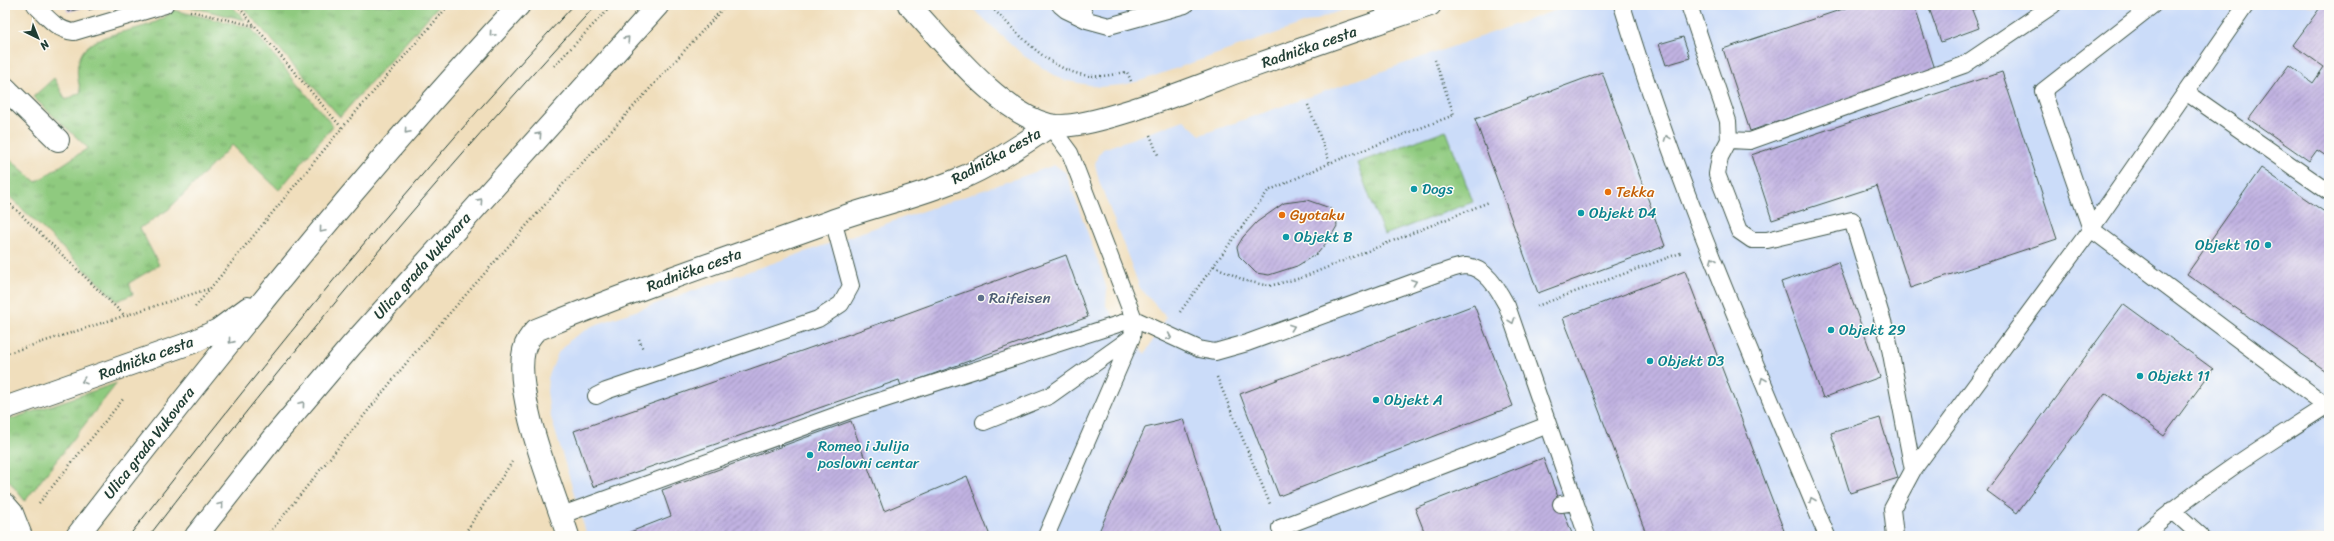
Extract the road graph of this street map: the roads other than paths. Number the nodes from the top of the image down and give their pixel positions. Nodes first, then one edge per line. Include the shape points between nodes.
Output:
1 (35, 5) edge
2 (165, 5) edge
3 (519, 5) edge
4 (658, 5) edge
5 (909, 5) edge
6 (1060, 5) edge
7 (1080, 5) edge
8 (1185, 5) edge
9 (1430, 5) edge
10 (1622, 5) edge
11 (1689, 5) edge
12 (2053, 5) edge
13 (2153, 5) edge
14 (2246, 5) edge
15 (1385, 12) edge
16 (1087, 20) junction
17 (5, 88) edge
18 (2186, 92) junction
19 (1050, 126) junction
20 (58, 140) dead end
21 (1729, 140) junction
22 (2329, 192) edge
23 (833, 220) junction
24 (2091, 230) junction
25 (275, 286) junction
26 (1134, 319) junction
27 (1132, 337) junction
28 (596, 396) dead end
29 (2328, 405) edge
30 (5, 408) edge
31 (984, 422) dead end
32 (1548, 425) junction
33 (1914, 470) junction
34 (5, 505) edge
35 (2172, 510) junction
36 (562, 515) junction
37 (1280, 528) road end
38 (21, 536) edge
39 (77, 536) edge
40 (196, 536) edge
41 (568, 536) edge
42 (1046, 536) edge
43 (1587, 536) edge
44 (1827, 536) edge
45 (1895, 536) edge
46 (2142, 536) edge
47 (2201, 536) edge

1 - 2 lane via 56,26 74,32
3 -> 25 street, Ulica grada Vukovara via 384,157
40 -> 4 street, Ulica grada Vukovara via 273,438 351,346
5 - 19 street, Radnička cesta via 996,96 1023,115
6 - 16 lane
7 - 16 lane
8 - 16 lane via 1109,26
9 - 15 street, Radnička cesta
44 -> 10 lane via 1703,235 1637,54
11 - 21 lane via 1728,121
12 - 21 lane via 1964,65 1750,141
13 - 24 lane via 2043,91
14 - 18 lane
15 - 19 street, Radnička cesta via 1086,124
17 - 20 street
18 - 22 lane
18 - 24 lane
19 - 23 street, Radnička cesta via 1005,155 960,179 896,202
19 - 26 lane via 1070,153
21 - 33 lane via 1720,157 1717,174 1739,232 1752,240 1767,240 1852,220 1888,338
23 - 28 lane via 851,286 841,304 818,319
23 - 36 street, Radnička cesta via 612,299 536,330 528,338 522,377 530,420
24 - 29 lane
24 - 33 lane
25 -> 30 street, Radnička cesta via 218,330 193,342
25 -> 39 street, Ulica grada Vukovara
26 - 27 lane
26 -> 32 lane via 1199,349 1215,352 1248,343 1436,274 1466,266 1480,271 1494,284 1507,306
26 - 36 lane via 848,411
27 - 31 lane via 1049,396
27 - 42 lane
29 - 35 lane
32 - 37 lane
32 - 43 lane via 1568,503
33 - 45 lane via 1892,509
34 - 38 street via 12,513
35 - 46 lane
35 - 47 lane
36 - 41 street, Radnička cesta

